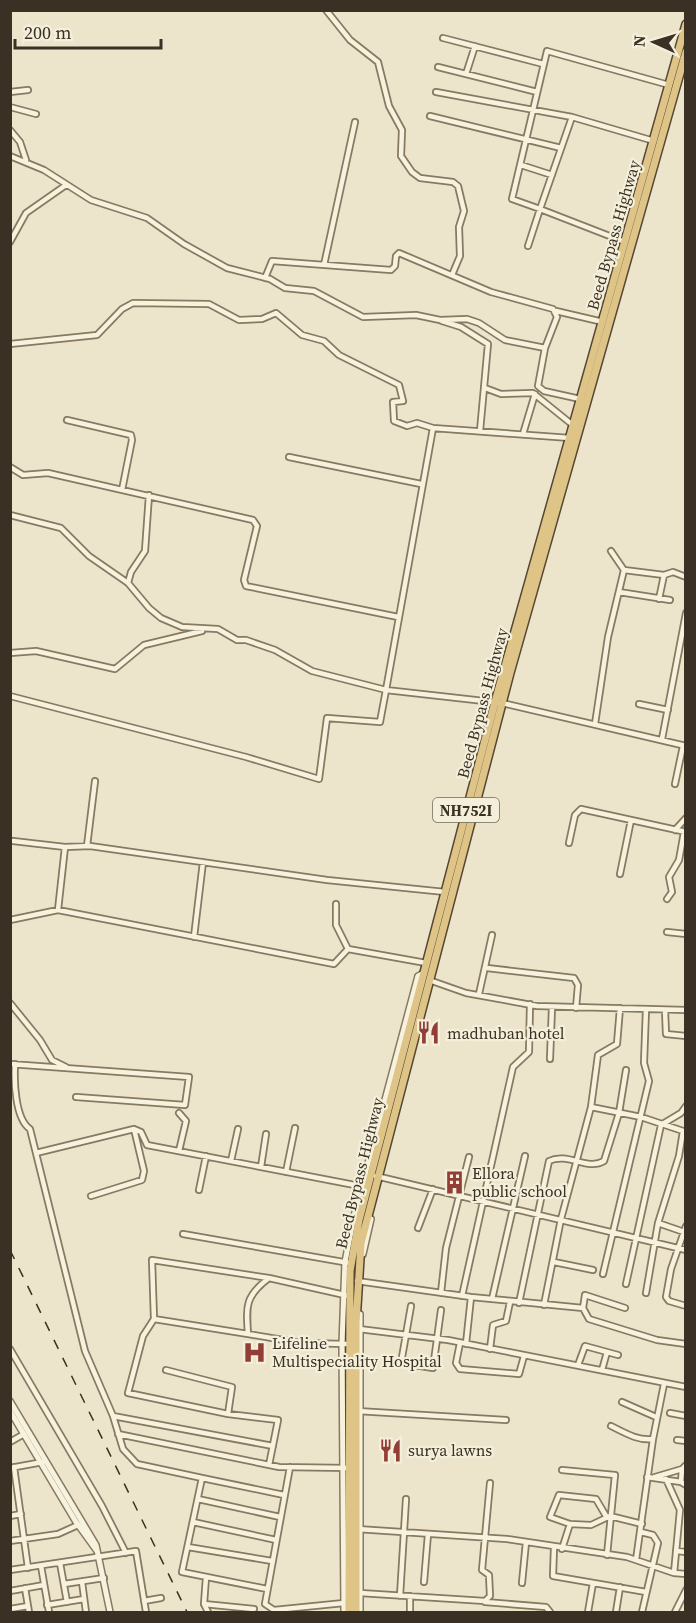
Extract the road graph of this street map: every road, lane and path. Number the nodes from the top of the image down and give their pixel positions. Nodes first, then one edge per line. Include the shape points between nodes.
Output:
1 (326, 10) edge
2 (686, 24) edge
3 (443, 38) dead end
4 (475, 46) junction
5 (686, 52) edge
6 (543, 64) junction
7 (438, 67) dead end
8 (466, 74) junction
9 (669, 85) junction
10 (28, 90) dead end
11 (10, 92) edge
12 (435, 92) dead end
13 (537, 92) junction
14 (10, 106) edge
15 (534, 110) junction
16 (36, 114) dead end
17 (430, 116) dead end
18 (572, 117) junction
19 (355, 122) dead end
20 (10, 130) edge
21 (527, 138) junction
22 (654, 141) junction
23 (561, 148) junction
24 (10, 156) edge
25 (26, 160) junction
26 (521, 165) junction
27 (552, 175) junction
28 (66, 185) junction
29 (540, 209) junction
30 (10, 242) edge
31 (626, 242) junction
32 (528, 246) dead end
33 (324, 265) junction
34 (452, 275) junction
35 (265, 278) junction
36 (556, 312) junction
37 (440, 320) junction
38 (603, 322) junction
39 (10, 344) edge
40 (545, 348) junction
41 (538, 386) junction
42 (484, 388) junction
43 (535, 394) junction
44 (581, 400) junction
45 (67, 420) dead end
46 (574, 426) junction
47 (433, 428) junction
48 (480, 430) junction
49 (523, 434) junction
50 (570, 438) junction
51 (289, 457) dead end
52 (10, 467) edge
53 (421, 484) junction
54 (122, 490) junction
55 (149, 495) junction
56 (10, 516) edge
57 (611, 551) dead end
58 (624, 570) junction
59 (664, 575) junction
60 (686, 577) edge
61 (128, 583) junction
62 (619, 592) junction
63 (659, 599) junction
64 (670, 600) dead end
65 (686, 614) edge
66 (398, 617) junction
67 (208, 629) junction
68 (10, 653) edge
69 (386, 690) junction
70 (10, 696) edge
71 (499, 702) junction
72 (639, 704) dead end
73 (668, 710) junction
74 (595, 724) junction
75 (662, 740) junction
76 (684, 746) edge
77 (95, 781) dead end
78 (675, 784) dead end
79 (686, 818) edge
80 (632, 820) junction
81 (675, 830) junction
82 (685, 832) edge
83 (13, 840) dead end
84 (569, 843) dead end
85 (87, 846) junction
86 (65, 847) junction
87 (203, 862) junction
88 (620, 874) dead end
89 (445, 892) junction
90 (667, 899) dead end
91 (336, 904) dead end
92 (58, 910) junction
93 (10, 920) edge
94 (667, 932) dead end
95 (686, 934) edge
96 (492, 935) dead end
97 (194, 937) junction
98 (348, 949) junction
99 (430, 961) junction
100 (487, 968) junction
101 (424, 973) junction
102 (431, 980) junction
103 (478, 994) junction
104 (10, 1003) edge
105 (530, 1004) junction
106 (552, 1007) junction
107 (576, 1008) junction
108 (620, 1008) junction
109 (646, 1009) junction
110 (665, 1010) junction
111 (686, 1010) edge
112 (686, 1036) edge
113 (549, 1059) dead end
114 (13, 1064) edge
115 (69, 1068) junction
116 (626, 1070) dead end
117 (76, 1097) dead end
118 (686, 1106) edge
119 (591, 1107) junction
120 (179, 1113) dead end
121 (619, 1113) junction
122 (641, 1117) junction
123 (661, 1125) junction
124 (295, 1128) dead end
125 (134, 1129) junction
126 (238, 1129) dead end
127 (267, 1134) dead end
128 (179, 1151) junction
129 (36, 1153) junction
130 (206, 1156) junction
131 (525, 1156) dead end
132 (679, 1156) junction
133 (469, 1157) dead end
134 (686, 1157) edge
135 (231, 1161) junction
136 (577, 1162) junction
137 (261, 1167) junction
138 (286, 1172) junction
139 (377, 1176) junction
140 (365, 1187) junction
141 (434, 1189) junction
142 (199, 1190) dead end
143 (458, 1195) junction
144 (91, 1196) dead end
145 (484, 1201) junction
146 (513, 1208) junction
147 (537, 1214) junction
148 (561, 1219) junction
149 (658, 1223) junction
150 (418, 1228) dead end
151 (685, 1228) edge
152 (614, 1232) junction
153 (183, 1234) dead end
154 (635, 1237) junction
155 (657, 1242) junction
156 (677, 1248) junction
157 (686, 1250) edge
158 (348, 1262) junction
159 (554, 1262) junction
160 (593, 1270) dead end
161 (603, 1274) dead end
162 (269, 1278) junction
163 (359, 1281) junction
164 (626, 1284) dead end
165 (441, 1293) junction
166 (646, 1293) dead end
167 (346, 1295) junction
168 (462, 1296) junction
169 (471, 1297) junction
170 (492, 1299) junction
171 (510, 1302) junction
172 (519, 1302) junction
173 (544, 1305) junction
174 (411, 1306) dead end
175 (686, 1306) edge
176 (583, 1308) junction
177 (625, 1308) dead end
178 (441, 1310) dead end
179 (154, 1318) junction
180 (358, 1329) junction
181 (248, 1334) junction
182 (406, 1335) junction
183 (436, 1339) junction
184 (345, 1344) junction
185 (463, 1344) junction
186 (686, 1344) edge
187 (10, 1349) edge
188 (490, 1349) junction
189 (607, 1352) junction
190 (618, 1355) dead end
191 (524, 1356) junction
192 (578, 1365) junction
193 (166, 1370) dead end
194 (602, 1370) junction
195 (664, 1384) junction
196 (686, 1387) edge
197 (10, 1401) edge
198 (622, 1402) dead end
199 (10, 1410) edge
200 (359, 1411) junction
201 (670, 1413) dead end
202 (228, 1414) junction
203 (113, 1416) junction
204 (686, 1416) edge
205 (656, 1417) junction
206 (506, 1420) dead end
207 (611, 1426) dead end
208 (24, 1434) junction
209 (118, 1434) junction
210 (653, 1439) junction
211 (677, 1440) dead end
212 (686, 1441) edge
213 (10, 1442) edge
214 (273, 1446) junction
215 (44, 1462) junction
216 (268, 1465) junction
217 (12, 1467) edge
218 (290, 1467) junction
219 (684, 1467) edge
220 (346, 1468) junction
221 (562, 1470) dead end
222 (202, 1478) junction
223 (650, 1478) junction
224 (666, 1479) junction
225 (490, 1484) dead end
226 (683, 1484) edge
227 (18, 1492) junction
228 (10, 1493) edge
229 (284, 1495) junction
230 (405, 1498) dead end
231 (198, 1499) junction
232 (683, 1510) edge
233 (21, 1514) junction
234 (10, 1516) edge
235 (608, 1516) junction
236 (280, 1517) junction
237 (193, 1522) junction
238 (570, 1524) junction
239 (642, 1524) junction
240 (78, 1525) junction
241 (359, 1529) junction
242 (678, 1531) junction
243 (686, 1531) edge
244 (404, 1532) junction
245 (641, 1532) junction
246 (428, 1534) junction
247 (486, 1538) junction
248 (24, 1539) junction
249 (276, 1539) junction
250 (10, 1541) edge
251 (526, 1542) junction
252 (188, 1547) junction
253 (554, 1547) junction
254 (562, 1549) junction
255 (97, 1551) junction
256 (676, 1551) junction
257 (686, 1552) edge
258 (126, 1553) junction
259 (607, 1555) junction
260 (100, 1558) junction
261 (636, 1560) junction
262 (272, 1561) junction
263 (60, 1563) junction
264 (653, 1564) junction
265 (41, 1566) junction
266 (28, 1568) junction
267 (10, 1570) edge
268 (674, 1573) junction
269 (686, 1574) edge
270 (206, 1577) junction
271 (104, 1578) junction
272 (82, 1582) junction
273 (424, 1582) dead end
274 (522, 1583) dead end
275 (593, 1583) junction
276 (64, 1584) junction
277 (44, 1585) junction
278 (620, 1587) junction
279 (25, 1588) junction
280 (267, 1589) junction
281 (686, 1590) edge
282 (10, 1591) edge
283 (646, 1592) junction
284 (360, 1593) junction
285 (400, 1596) junction
286 (410, 1596) junction
287 (161, 1598) dead end
288 (84, 1599) junction
289 (144, 1601) junction
290 (67, 1602) junction
291 (485, 1602) junction
292 (344, 1603) junction
293 (204, 1604) junction
294 (47, 1605) junction
295 (28, 1606) junction
296 (303, 1606) junction
297 (686, 1608) edge
298 (10, 1609) edge
299 (254, 1609) dead end
300 (676, 1610) edge
301 (29, 1612) edge
302 (49, 1612) edge
303 (86, 1612) edge
304 (110, 1612) edge
305 (146, 1612) edge
306 (208, 1612) edge
307 (302, 1612) edge
308 (344, 1612) edge
309 (349, 1612) edge
310 (358, 1612) edge
311 (410, 1612) edge
312 (550, 1612) edge
313 (588, 1612) edge
314 (616, 1612) edge
315 (642, 1612) edge

1 - 34 street via 350,40 378,62 389,106 400,125 401,156 412,172 420,178 458,186 464,211 459,228 460,256
2 - 9 highway, Beed Bypass Highway / NH752I
3 - 4 street
4 - 6 street
4 - 8 street
5 - 71 highway, Beed Bypass Highway / NH752I
6 - 9 street via 547,51
6 - 13 street
7 - 8 street
8 - 13 street
9 - 22 highway, Beed Bypass Highway / NH752I
10 - 11 street
12 - 15 street
13 - 15 street
14 - 16 street
15 - 18 street
15 - 21 street
17 - 21 street
18 - 22 street
18 - 23 street
19 - 33 street
20 - 25 street via 20,142
21 - 23 street
21 - 26 street
22 - 31 highway, Beed Bypass Highway / NH752I
23 - 27 street
24 - 25 street
25 - 28 street
26 - 27 street
26 - 29 street via 512,199
27 - 29 street
28 - 30 street via 26,213
28 - 35 street via 91,200 142,215 227,268
29 - 31 street
29 - 32 street
31 - 38 highway, Beed Bypass Highway / NH752I
33 - 34 street via 392,270 399,253
33 - 35 street via 272,261
34 - 36 street
35 - 37 street via 285,288 314,291 363,317 416,315
36 - 38 street
36 - 40 street
37 - 40 street via 473,320 505,340
37 - 42 street via 461,327 488,344
38 - 44 highway, Beed Bypass Highway / NH752I
39 - 47 street via 97,334 133,303 209,304 239,320 259,320 276,313 302,335 324,341 339,355 399,385 403,402 393,402 394,421
40 - 41 street
41 - 43 street
41 - 44 street
42 - 43 street via 501,394
42 - 48 street
43 - 46 street
43 - 49 street
44 - 46 highway, Beed Bypass Highway / NH752I
45 - 54 street via 130,435
46 - 50 highway, Beed Bypass Highway / NH752I
47 - 48 street
47 - 53 street
48 - 49 street
49 - 50 street
50 - 71 highway, Beed Bypass Highway / NH752I
51 - 53 street
52 - 54 street via 23,475 45,473
53 - 66 street
54 - 55 street
55 - 61 street via 146,546
55 - 66 street via 256,521 246,586
56 - 61 street via 61,528 89,556
57 - 58 street
58 - 59 street
58 - 62 street
59 - 60 street via 673,572
59 - 63 street
61 - 67 street via 161,618 182,627
62 - 63 street
62 - 74 street
63 - 64 street
65 - 73 street
66 - 69 street
67 - 68 street via 144,645 115,669 36,651
67 - 69 street via 275,650 312,671
69 - 70 street via 380,722 327,718 319,779
69 - 71 street
71 - 74 street
71 - 89 highway, Beed Bypass Highway / NH752I
71 - 99 highway, Beed Bypass Highway / NH752I
72 - 73 street
73 - 75 street
74 - 75 street
75 - 76 street
76 - 78 street
77 - 85 street
79 - 81 street
80 - 81 street
80 - 84 street via 581,809 575,815
80 - 88 street
81 - 82 street
82 - 90 street via 679,860 669,877 672,892
83 - 86 street
85 - 86 street
85 - 87 street
86 - 92 street
87 - 89 street
87 - 97 street
89 - 99 highway, Beed Bypass Highway / NH752I
91 - 98 street via 336,925
92 - 93 street
92 - 97 street
94 - 95 street
96 - 100 street
97 - 98 street via 334,964
98 - 99 street
99 - 101 highway, Beed Bypass Highway / NH752I
99 - 102 highway, Beed Bypass Highway / NH752I
100 - 103 street
100 - 107 street via 574,978 578,985
101 - 139 highway, Beed Bypass Highway / NH752I
101 - 140 street via 418,976
102 - 103 street
102 - 139 highway, Beed Bypass Highway / NH752I
103 - 105 street
104 - 115 street via 52,1060
105 - 106 street
105 - 145 street via 529,1052 513,1067
106 - 107 street
106 - 113 street
107 - 108 street
108 - 109 street
108 - 119 street via 617,1044 598,1055
109 - 110 street
109 - 122 street via 644,1063 649,1078
110 - 111 street
110 - 112 street via 664,1032
114 - 115 street
114 - 129 street via 14,1090
115 - 117 street via 189,1077 185,1105
116 - 121 street
118 - 123 street
119 - 121 street
119 - 136 street
120 - 128 street via 186,1121
121 - 122 street
121 - 136 street via 604,1161
122 - 123 street
122 - 152 street
123 - 132 street via 683,1131
123 - 154 street
124 - 138 street
125 - 128 street via 141,1132 147,1145
125 - 129 street
125 - 144 street via 144,1172 142,1180
126 - 135 street
127 - 137 street
128 - 130 street
129 - 203 street via 85,1351
130 - 135 street
130 - 142 street
131 - 146 street
132 - 134 street
132 - 149 street
133 - 143 street
135 - 137 street
136 - 147 street via 560,1156 549,1161
136 - 148 street
137 - 138 street
138 - 140 street
139 - 140 highway, Beed Bypass Highway / NH752I
139 - 141 street
139 - 163 highway, Beed Bypass Highway / NH752I via 361,1243
140 - 158 highway, Beed Bypass Highway / NH752I
141 - 143 street
141 - 150 street
143 - 145 street
143 - 165 street
145 - 146 street
145 - 168 street
146 - 147 street
146 - 170 street
147 - 148 street
147 - 172 street
148 - 152 street
148 - 159 street
149 - 151 street
149 - 155 street
151 - 156 street
152 - 154 street
152 - 161 street
153 - 158 street
154 - 155 street
154 - 164 street
155 - 156 street
155 - 166 street
156 - 157 street
156 - 175 street via 666,1297
158 - 167 highway, Beed Bypass Highway / NH752I
159 - 160 street
159 - 173 street
162 - 167 street
162 - 179 street via 152,1260
162 - 181 street via 254,1289 246,1307
163 - 165 street
163 - 180 highway, Beed Bypass Highway / NH752I
165 - 168 street
167 - 184 highway, Beed Bypass Highway / NH752I
168 - 169 street
169 - 170 street
169 - 185 street
170 - 171 street
171 - 172 street
171 - 188 street via 506,1321 493,1325
172 - 173 street
173 - 176 street
174 - 182 street
176 - 177 street via 585,1295
176 - 186 street via 589,1319 657,1340
178 - 183 street
179 - 181 street
179 - 202 street via 143,1336 128,1393
180 - 182 street
180 - 200 highway, Beed Bypass Highway / NH752I
181 - 184 street via 301,1343
182 - 183 street
182 - 183 street via 401,1363 433,1368
183 - 185 street
184 - 220 highway, Beed Bypass Highway / NH752I
185 - 188 street
185 - 191 street via 456,1363 460,1369 519,1374
187 - 258 street
188 - 191 street
189 - 190 street
189 - 192 street via 585,1346
189 - 194 street
191 - 192 street
192 - 194 street
193 - 202 street via 232,1387
194 - 195 street
195 - 196 street
195 - 205 street
197 - 215 street
198 - 205 street
199 - 208 street
200 - 206 street
200 - 241 highway, Beed Bypass Highway / NH752I
201 - 204 street
202 - 214 street via 278,1420
203 - 209 street
203 - 214 street
205 - 210 street
207 - 210 street via 634,1437
208 - 213 street
208 - 215 street
209 - 216 street
209 - 222 street via 123,1449 137,1464
210 - 223 street
211 - 212 street
214 - 216 street
215 - 217 street
215 - 240 street
215 - 255 street
216 - 218 street
217 - 227 street
218 - 220 street
218 - 229 street
219 - 223 street
219 - 226 street
220 - 292 street
220 - 309 highway, Beed Bypass Highway / NH752I
221 - 235 street via 615,1475
222 - 229 street
222 - 231 street
223 - 224 street
223 - 239 street
224 - 226 street
224 - 232 street
225 - 247 street
227 - 228 street
227 - 233 street
229 - 236 street
230 - 244 street
231 - 236 street
231 - 237 street
232 - 242 street
233 - 234 street
233 - 248 street
235 - 238 street via 591,1525
235 - 238 street via 596,1499 559,1495 550,1517
235 - 239 street
235 - 259 street
236 - 249 street
237 - 249 street
237 - 252 street
238 - 254 street
239 - 245 street
240 - 248 street via 58,1534
240 - 255 street
241 - 244 street
241 - 284 street
241 - 310 highway, Beed Bypass Highway / NH752I
242 - 243 street
242 - 256 street
244 - 246 street
244 - 285 street
245 - 261 street
245 - 264 street via 657,1538
246 - 247 street
246 - 273 street
247 - 251 street
247 - 291 street via 482,1570 489,1575 490,1596
248 - 250 street
248 - 266 street
249 - 262 street
251 - 253 street
251 - 274 street
252 - 262 street
252 - 270 street via 182,1572
253 - 254 street
253 - 275 street via 553,1576
254 - 259 street
255 - 260 street
256 - 257 street
256 - 268 street
258 - 260 street
258 - 289 street via 136,1551
259 - 261 street
260 - 263 street
260 - 271 street
261 - 264 street
262 - 280 street
263 - 265 street
263 - 276 street
264 - 268 street
264 - 283 street
265 - 266 street
265 - 277 street
266 - 267 street
268 - 269 street
270 - 280 street
270 - 293 street
271 - 272 street
271 - 304 street
272 - 276 street
272 - 288 street
275 - 278 street
275 - 313 street
276 - 290 street
277 - 279 street
277 - 294 street
278 - 283 street
278 - 314 street
279 - 282 street
279 - 295 street
280 - 296 street via 266,1604 274,1610
281 - 300 street
283 - 315 street
284 - 285 street
284 - 310 street
285 - 286 street
286 - 291 street
286 - 311 street
287 - 289 street
288 - 290 street
288 - 303 street
289 - 305 street
290 - 294 street
291 - 312 street via 546,1607
292 - 296 street
292 - 308 street
293 - 299 street
293 - 306 street
294 - 302 street
295 - 298 street
295 - 301 street
296 - 307 street
297 - 300 street

